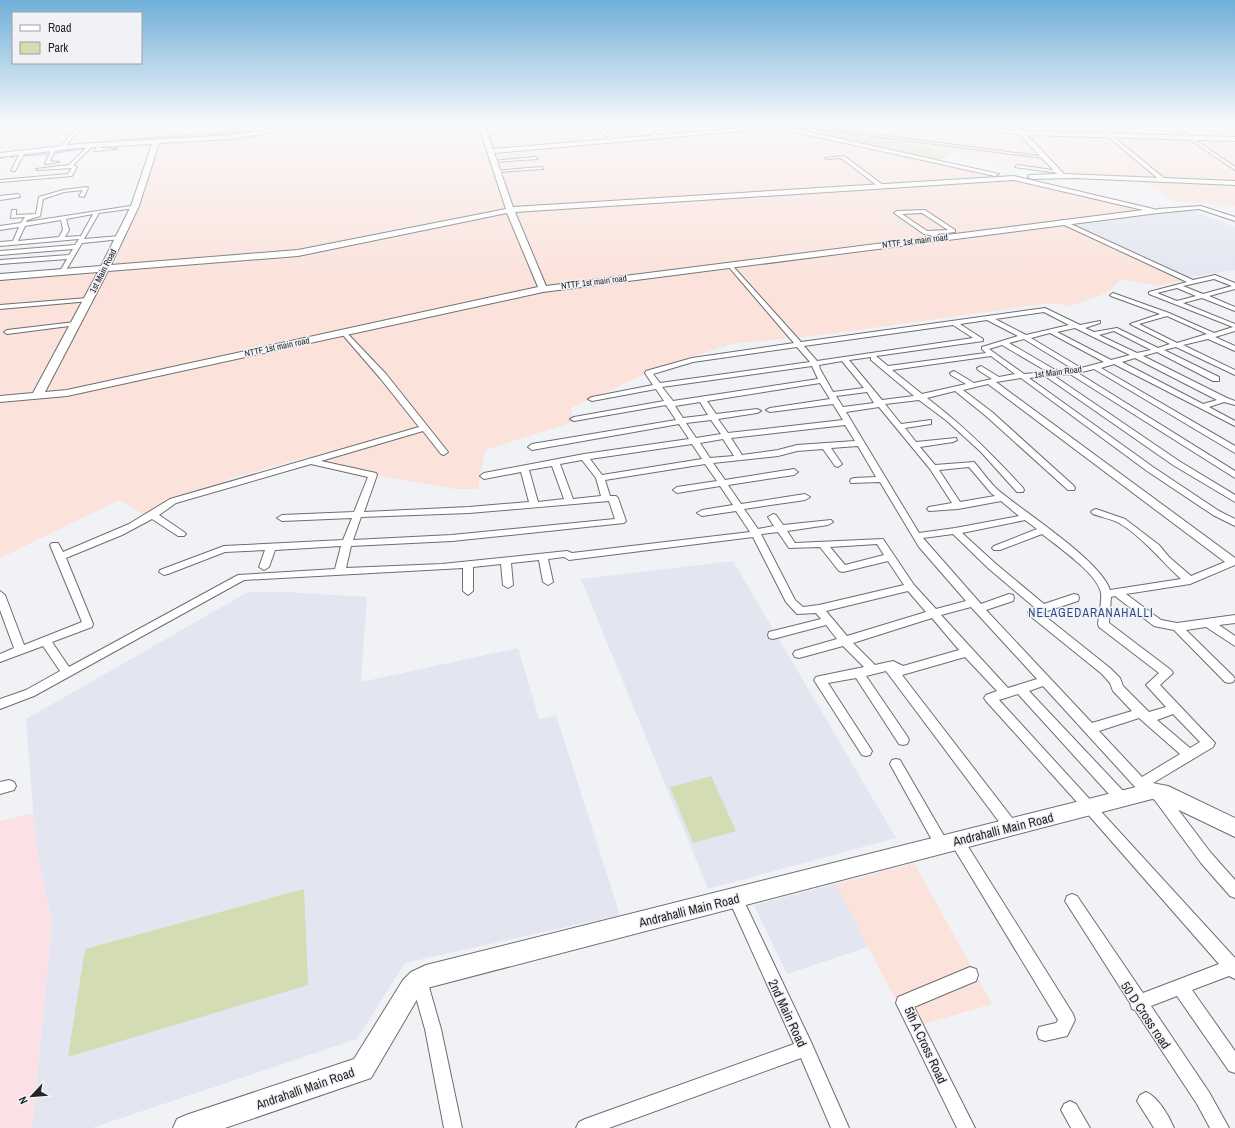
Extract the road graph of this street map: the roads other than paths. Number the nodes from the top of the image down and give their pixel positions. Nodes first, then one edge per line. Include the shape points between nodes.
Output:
1 (51, 177) edge
2 (69, 177) edge
3 (145, 177) edge
4 (499, 177) edge
5 (868, 177) edge
6 (1009, 177) edge
7 (1032, 177) edge
8 (1093, 177) edge
9 (1159, 177) edge
10 (1017, 178) junction
11 (1122, 179) junction
12 (1163, 180) junction
13 (0, 181) edge
14 (1235, 183) edge
15 (65, 186) junction
16 (881, 186) junction
17 (18, 196) dead end
18 (82, 196) dead end
19 (0, 198) edge
20 (135, 206) junction
21 (510, 210) junction
22 (14, 211) dead end
23 (1158, 211) junction
24 (97, 212) junction
25 (38, 215) junction
26 (63, 217) junction
27 (1235, 219) edge
28 (1062, 222) junction
29 (22, 227) junction
30 (0, 228) edge
31 (0, 233) edge
32 (935, 235) junction
33 (120, 238) junction
34 (61, 239) junction
35 (15, 242) junction
36 (80, 242) junction
37 (0, 244) edge
38 (0, 253) edge
39 (72, 257) junction
40 (0, 262) edge
41 (730, 265) junction
42 (105, 268) junction
43 (64, 272) junction
44 (1235, 276) edge
45 (0, 277) edge
46 (1222, 279) junction
47 (1192, 282) junction
48 (1177, 286) junction
49 (1235, 286) edge
50 (543, 289) junction
51 (1113, 295) dead end
52 (1201, 296) junction
53 (88, 300) junction
54 (1177, 303) junction
55 (0, 307) edge
56 (1235, 310) edge
57 (1211, 313) junction
58 (1168, 314) junction
59 (988, 318) junction
60 (1098, 322) dead end
61 (954, 323) junction
62 (75, 324) junction
63 (1079, 326) junction
64 (1235, 328) edge
65 (7, 332) dead end
66 (344, 332) junction
67 (1052, 332) junction
68 (1093, 334) junction
69 (1211, 336) junction
70 (1026, 337) junction
71 (979, 339) junction
72 (1003, 342) junction
73 (1176, 344) junction
74 (990, 345) junction
75 (800, 346) junction
76 (1235, 348) edge
77 (1156, 350) junction
78 (992, 354) junction
79 (1134, 355) junction
80 (843, 358) junction
81 (874, 358) dead end
82 (1112, 362) junction
83 (815, 363) junction
84 (1095, 367) junction
85 (888, 368) junction
86 (981, 368) dead end
87 (1075, 371) junction
88 (954, 373) dead end
89 (1235, 373) edge
90 (1051, 374) junction
91 (1021, 376) junction
92 (1216, 379) dead end
93 (823, 380) junction
94 (993, 380) junction
95 (972, 385) junction
96 (657, 386) junction
97 (957, 389) junction
98 (867, 390) junction
99 (37, 395) junction
100 (921, 396) junction
101 (592, 399) dead end
102 (702, 399) junction
103 (0, 400) edge
104 (1231, 400) edge
105 (836, 402) junction
106 (670, 403) junction
107 (878, 404) junction
108 (1202, 407) junction
109 (770, 410) dead end
110 (757, 411) dead end
111 (714, 417) junction
112 (574, 420) dead end
113 (682, 421) junction
114 (847, 422) junction
115 (928, 422) dead end
116 (1235, 424) edge
117 (898, 427) junction
118 (424, 428) junction
119 (727, 436) junction
120 (953, 440) dead end
121 (694, 442) junction
122 (861, 443) junction
123 (913, 445) junction
124 (532, 447) dead end
125 (826, 447) junction
126 (1235, 450) edge
127 (444, 452) dead end
128 (584, 457) junction
129 (739, 457) junction
130 (310, 461) junction
131 (709, 461) junction
132 (556, 462) junction
133 (838, 464) dead end
134 (524, 468) junction
135 (933, 468) junction
136 (794, 472) dead end
137 (1235, 475) edge
138 (484, 476) dead end
139 (600, 478) junction
140 (882, 479) junction
141 (854, 481) dead end
142 (723, 484) junction
143 (1071, 488) dead end
144 (677, 490) dead end
145 (1020, 490) dead end
146 (805, 497) dead end
147 (606, 498) junction
148 (1002, 498) junction
149 (1235, 499) edge
150 (569, 501) junction
151 (534, 504) junction
152 (958, 506) junction
153 (739, 508) junction
154 (932, 509) dead end
155 (1096, 512) dead end
156 (359, 514) junction
157 (702, 514) dead end
158 (154, 516) junction
159 (774, 517) dead end
160 (1027, 517) junction
161 (282, 518) dead end
162 (828, 522) dead end
163 (1235, 523) edge
164 (781, 528) junction
165 (1044, 530) junction
166 (955, 531) junction
167 (756, 533) junction
168 (181, 534) dead end
169 (916, 536) junction
170 (348, 544) junction
171 (823, 544) junction
172 (55, 545) dead end
173 (271, 546) junction
174 (997, 548) dead end
175 (60, 557) junction
176 (543, 557) junction
177 (890, 557) junction
178 (506, 561) junction
179 (1234, 562) edge
180 (468, 564) junction
181 (264, 567) dead end
182 (340, 571) junction
183 (164, 572) dead end
184 (1190, 581) junction
185 (548, 582) dead end
186 (508, 585) dead end
187 (910, 587) junction
188 (468, 591) dead end
189 (1111, 593) junction
190 (0, 594) edge
191 (1010, 598) dead end
192 (1074, 598) dead end
193 (976, 606) junction
194 (1042, 608) junction
195 (819, 609) junction
196 (933, 614) junction
197 (1235, 619) edge
198 (828, 621) junction
199 (1208, 623) junction
200 (1177, 627) junction
201 (773, 635) dead end
202 (45, 641) junction
203 (845, 641) junction
204 (1235, 642) edge
205 (20, 650) junction
206 (967, 652) junction
207 (800, 654) dead end
208 (0, 658) edge
209 (889, 666) junction
210 (873, 670) junction
211 (858, 672) junction
212 (67, 673) junction
213 (1229, 679) dead end
214 (1046, 681) junction
215 (1020, 689) junction
216 (1006, 693) junction
217 (0, 704) edge
218 (1176, 709) junction
219 (1144, 716) junction
220 (1090, 729) junction
221 (903, 740) dead end
222 (866, 751) dead end
223 (1188, 754) junction
224 (896, 764) dead end
225 (1149, 787) junction
226 (1122, 799) junction
227 (1090, 807) junction
228 (1011, 827) junction
229 (1235, 828) edge
230 (950, 843) junction
231 (1235, 891) edge
232 (735, 898) junction
233 (1072, 901) dead end
234 (1234, 968) edge
235 (970, 975) dead end
236 (419, 980) junction
237 (1180, 987) junction
238 (1138, 1003) junction
239 (1045, 1033) dead end
240 (805, 1048) junction
241 (1235, 1065) edge
242 (1146, 1101) dead end
243 (1070, 1110) dead end
244 (186, 1128) edge
245 (453, 1128) edge
246 (585, 1128) edge
247 (840, 1128) edge
248 (966, 1128) edge
249 (1081, 1128) edge
250 (1165, 1128) edge
251 (1220, 1128) edge

1 - 13 street
2 - 15 street
3 - 20 street, 1st Main Road
4 - 21 street
5 - 16 street
6 - 10 street
7 - 10 street
8 - 11 street
9 - 12 street
10 - 11 street
10 - 16 street
10 - 23 street
11 - 12 street
12 - 14 street
15 - 18 street via 86,188
15 - 25 street via 41,198
16 - 21 street
17 - 19 street
20 - 24 street
20 - 33 street, 1st Main Road
21 - 42 street via 298,253
21 - 50 street
22 - 25 street via 13,217
23 - 27 street via 1199,206
23 - 28 street, NTTF 1st main road
24 - 26 street
24 - 36 street
25 - 29 street via 25,219
26 - 29 street
26 - 34 street via 66,230
28 - 32 street, NTTF 1st main road
28 - 47 street
29 - 30 street
29 - 31 street
29 - 35 street
32 - 32 street via 953,230 923,210 897,213 926,233
32 - 41 street, NTTF 1st main road
33 - 36 street
33 - 42 street, 1st Main Road
34 - 35 street
34 - 36 street
35 - 37 street
36 - 38 street
36 - 39 street
39 - 40 street
39 - 43 street
41 - 50 street, NTTF 1st main road
41 - 75 street
42 - 43 street
42 - 53 street, 1st Main Road
43 - 45 street
44 - 46 street
46 - 47 street via 1215,276
46 - 49 street
47 - 48 street
48 - 52 street
48 - 54 street via 1151,293
49 - 52 street
50 - 66 street, NTTF 1st main road
51 - 58 street
52 - 54 street
52 - 56 street
53 - 55 street
53 - 62 street, 1st Main Road
54 - 57 street
56 - 57 street via 1220,314
57 - 64 street
58 - 69 street
58 - 73 street via 1133,324
59 - 61 street
59 - 63 street via 1045,310
59 - 70 street
60 - 63 street
61 - 71 street
61 - 75 street
62 - 65 street
62 - 99 street, 1st Main Road
63 - 67 street
63 - 68 street
64 - 69 street, 1st Main Road
66 - 99 street, NTTF 1st main road via 67,393
66 - 118 street
67 - 70 street
67 - 82 street
68 - 77 street via 1115,329
68 - 79 street
69 - 73 street, 1st Main Road
69 - 76 street
70 - 72 street
70 - 87 street
71 - 74 street
71 - 80 street
72 - 74 street
72 - 90 street
73 - 77 street, 1st Main Road
73 - 89 street
74 - 78 street via 984,348
75 - 83 street
75 - 96 street via 692,360 649,373
77 - 79 street, 1st Main Road
77 - 92 street
78 - 85 street
78 - 91 street
79 - 82 street, 1st Main Road
79 - 104 street
80 - 83 street
80 - 98 street
81 - 85 street
82 - 84 street, 1st Main Road
82 - 108 street
83 - 93 street
83 - 96 street
84 - 87 street, 1st Main Road
84 - 126 street
85 - 100 street
86 - 94 street
87 - 90 street, 1st Main Road
87 - 137 street
88 - 95 street
90 - 91 street, 1st Main Road
90 - 149 street via 1176,463
91 - 94 street, 1st Main Road
91 - 163 street via 1150,469
93 - 102 street
93 - 105 street
94 - 95 street, 1st Main Road
94 - 179 street
95 - 97 street, 1st Main Road
96 - 101 street
96 - 106 street
97 - 100 street, 1st Main Road
97 - 143 street via 989,414
98 - 105 street
98 - 107 street
99 - 103 street, NTTF 1st main road
100 - 107 street, 1st Main Road
100 - 145 street via 984,450
102 - 106 street
102 - 111 street
104 - 108 street
105 - 107 street, 1st Main Road
105 - 109 street
105 - 114 street
106 - 112 street
106 - 113 street
107 - 117 street
108 - 116 street
110 - 111 street
111 - 113 street
111 - 119 street
113 - 121 street
113 - 124 street
114 - 119 street
114 - 122 street
115 - 117 street
117 - 123 street
118 - 127 street
118 - 130 street
119 - 121 street
119 - 129 street
120 - 123 street
121 - 128 street
121 - 131 street
122 - 125 street
122 - 140 street
123 - 135 street
125 - 129 street via 797,448 778,453
125 - 133 street
128 - 132 street
128 - 139 street
129 - 131 street
130 - 156 street via 374,475
130 - 158 street via 173,501
131 - 139 street
131 - 142 street
132 - 134 street
132 - 150 street
134 - 138 street
134 - 151 street
135 - 148 street via 970,464
135 - 152 street
136 - 142 street
139 - 147 street
140 - 141 street
140 - 169 street
142 - 144 street
142 - 153 street
146 - 153 street
147 - 150 street
147 - 170 street via 614,498 621,521 452,538
148 - 152 street
148 - 160 street
150 - 151 street
151 - 156 street via 469,510
152 - 154 street
153 - 157 street
153 - 167 street
155 - 184 street via 1122,521 1156,547 1165,559
156 - 161 street
156 - 170 street
158 - 168 street
158 - 175 street via 115,536
159 - 164 street
160 - 165 street
160 - 166 street
162 - 164 street
164 - 167 street
164 - 171 street via 792,546
165 - 174 street
165 - 189 street via 1085,564
166 - 169 street
166 - 194 street
167 - 176 street via 569,557 567,554
167 - 195 street via 791,602 800,611
169 - 193 street
170 - 173 street
170 - 182 street
171 - 177 street via 880,541
171 - 177 street via 843,569
172 - 175 street
173 - 181 street
173 - 183 street via 224,549
175 - 202 street via 88,624
176 - 178 street
176 - 185 street
177 - 187 street
178 - 180 street
178 - 186 street
179 - 184 street
180 - 182 street
180 - 188 street
182 - 212 street via 242,577
184 - 189 street
187 - 195 street
187 - 196 street
189 - 200 street via 1158,623
189 - 218 street via 1103,624 1167,673 1152,685
190 - 205 street
191 - 193 street
192 - 194 street
193 - 196 street
193 - 214 street
194 - 219 street via 1033,612 1106,671
195 - 198 street
196 - 203 street
196 - 206 street
197 - 199 street
198 - 201 street
198 - 203 street
199 - 200 street
199 - 204 street
200 - 213 street
202 - 205 street
202 - 212 street
203 - 207 street
203 - 210 street
205 - 208 street
206 - 209 street via 901,671 893,665
206 - 216 street
209 - 210 street
209 - 228 street
210 - 211 street
211 - 221 street
211 - 222 street via 820,680
212 - 217 street via 30,693
214 - 215 street
214 - 220 street
215 - 216 street
215 - 226 street
216 - 227 street via 990,698
218 - 219 street
218 - 223 street via 1209,743
219 - 220 street
219 - 223 street
220 - 225 street
223 - 225 street
224 - 230 street
225 - 226 street, Andrahalli Main Road
225 - 229 street
225 - 231 street
226 - 227 street, Andrahalli Main Road
227 - 228 street, Andrahalli Main Road
227 - 234 street
228 - 230 street, Andrahalli Main Road
230 - 232 street, Andrahalli Main Road
230 - 239 street via 1067,1020 1061,1030
232 - 236 street, Andrahalli Main Road
232 - 240 street, 2nd Main Road
233 - 238 street, 50 D Cross road
234 - 237 street
235 - 248 street, 5th A Cross Road via 904,1003
236 - 244 street, Andrahalli Main Road via 411,988 362,1069
236 - 245 street via 433,1029
237 - 238 street
237 - 241 street
238 - 251 street, 50 D Cross road via 1203,1098
240 - 246 street
240 - 247 street, 2nd Main Road
242 - 250 street
243 - 249 street

